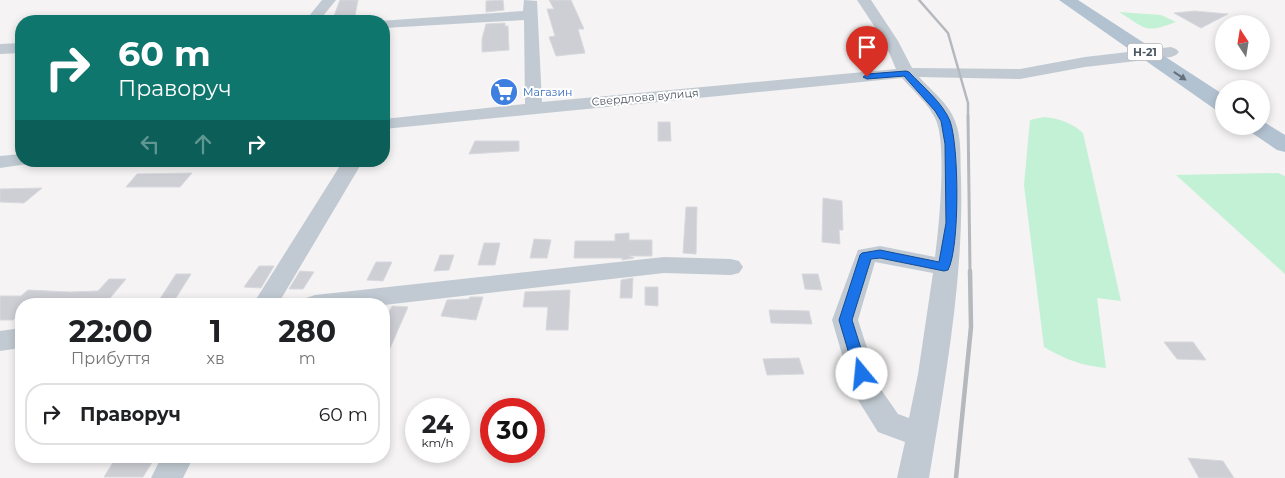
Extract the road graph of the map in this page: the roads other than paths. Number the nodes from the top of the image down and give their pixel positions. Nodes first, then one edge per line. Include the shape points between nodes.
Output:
1 (329, 0) edge
2 (864, 0) edge
3 (1067, 0) edge
4 (1090, 0) edge
5 (530, 8) edge
6 (317, 15) edge
7 (390, 23) edge
8 (15, 48) edge
9 (0, 49) edge
10 (1171, 52) junction
11 (1148, 54) junction
12 (906, 73) junction
13 (1215, 80) edge
14 (1215, 99) edge
15 (534, 108) junction
16 (1270, 115) edge
17 (390, 123) edge
18 (1285, 124) edge
19 (1270, 135) edge
20 (1285, 145) edge
21 (15, 161) edge
22 (0, 162) edge
23 (349, 167) edge
24 (731, 267) dead end
25 (944, 267) junction
26 (269, 298) edge
27 (369, 298) edge
28 (15, 339) edge
29 (0, 341) edge
30 (922, 435) junction
31 (176, 463) edge
32 (167, 478) edge
33 (913, 478) edge

1 - 6 street
2 - 12 street via 891,41
3 - 11 main road, Н-21
4 - 10 main road, Н-21
5 - 7 street
5 - 15 street
8 - 9 street
10 - 11 street, Свердлова вулиця
10 - 13 main road, Н-21
11 - 12 street, Свердлова вулиця via 1020,74
11 -> 14 main road, Н-21
12 - 15 street, Свердлова вулиця
12 - 25 street via 946,121 950,144 951,223
15 - 17 street, Свердлова вулиця
16 - 18 main road
19 - 20 main road
21 - 22 street
23 - 26 street
24 - 27 street via 664,265
25 - 30 street
25 - 30 street via 880,254 866,255 845,320 867,392 888,423
28 - 29 street
30 - 33 street
31 - 32 street

